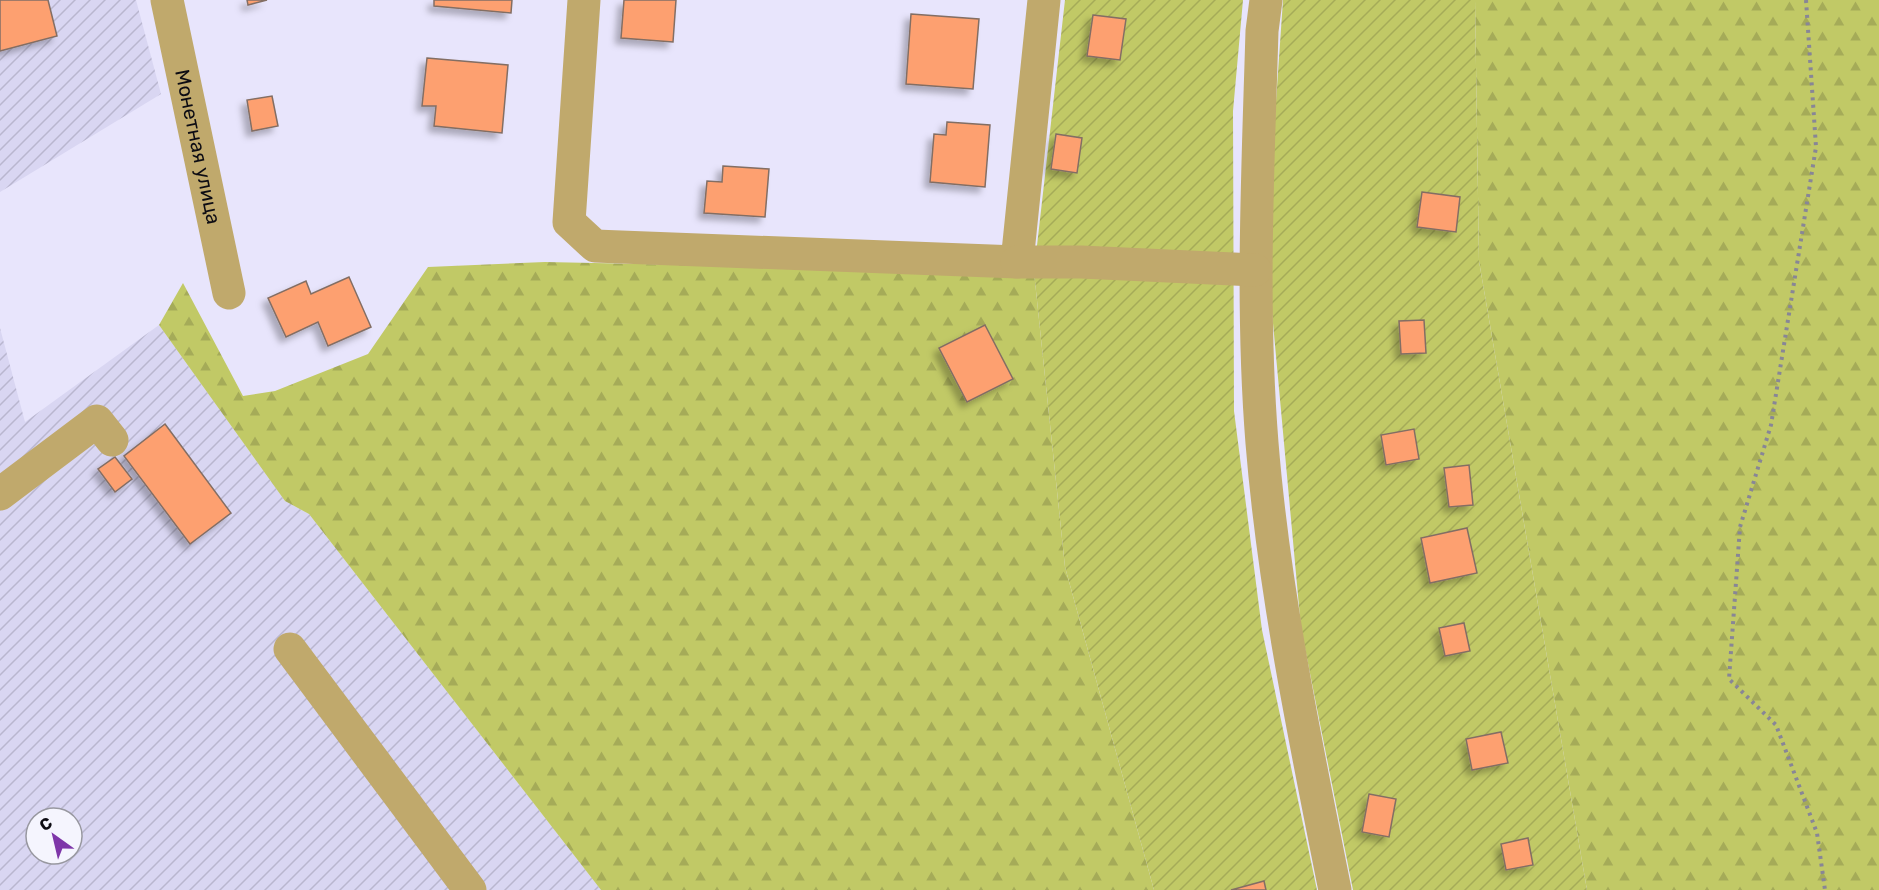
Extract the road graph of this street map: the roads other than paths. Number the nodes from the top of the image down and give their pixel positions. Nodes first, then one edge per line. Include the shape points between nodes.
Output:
1 (167, 0) edge
2 (584, 0) edge
3 (1044, 0) edge
4 (1266, 0) edge
5 (1017, 262) junction
6 (1255, 270) junction
7 (229, 293) dead end
8 (112, 440) dead end
9 (0, 494) edge
10 (290, 649) dead end
11 (470, 890) edge
12 (1335, 890) edge

1 - 7 street, Монетная улица
2 - 5 street via 569,222 595,246
3 - 5 street
4 - 6 street
5 - 6 street
6 - 12 street via 1262,444 1287,641
8 - 9 street via 98,420
10 - 11 street

